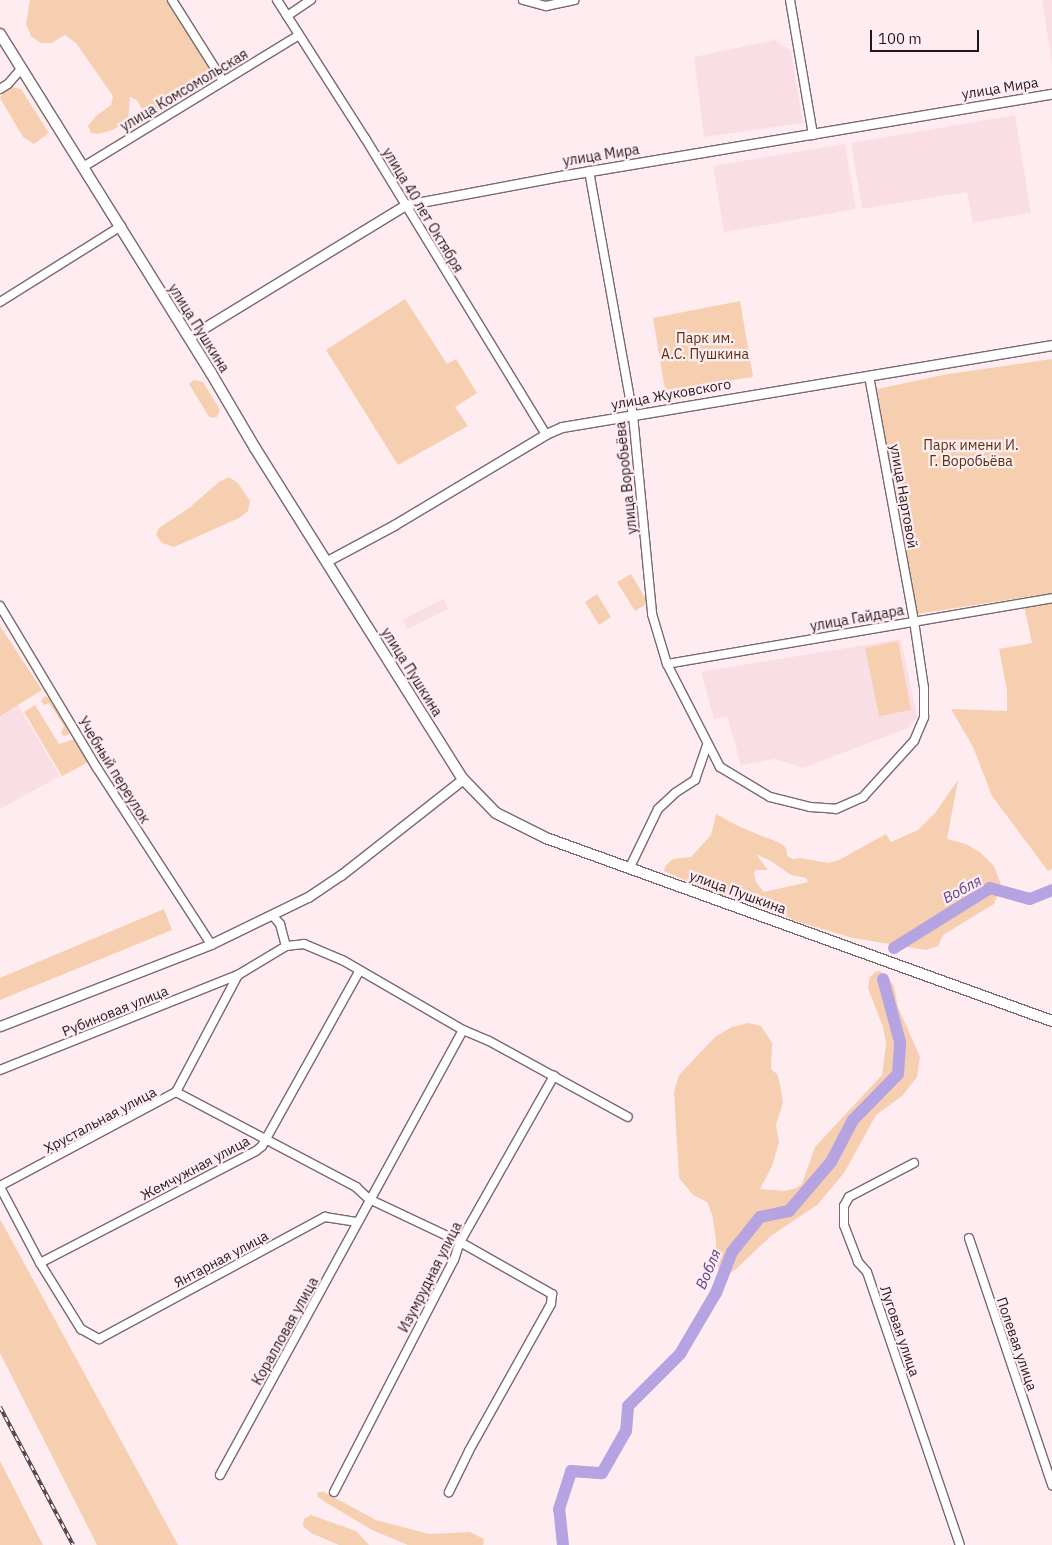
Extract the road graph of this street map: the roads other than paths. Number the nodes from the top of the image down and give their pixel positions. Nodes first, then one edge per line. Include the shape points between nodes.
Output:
1 (172, 0) edge
2 (278, 0) edge
3 (312, 0) edge
4 (523, 0) edge
5 (574, 0) edge
6 (790, 0) edge
7 (287, 16) junction
8 (0, 34) edge
9 (299, 35) junction
10 (21, 69) junction
11 (222, 81) junction
12 (0, 89) edge
13 (1052, 94) edge
14 (813, 135) junction
15 (83, 167) junction
16 (589, 171) junction
17 (405, 204) junction
18 (121, 226) junction
19 (0, 302) edge
20 (189, 337) junction
21 (1052, 345) edge
22 (869, 376) junction
23 (632, 415) junction
24 (546, 434) junction
25 (328, 562) junction
26 (1052, 598) edge
27 (0, 606) edge
28 (914, 621) junction
29 (667, 664) junction
30 (707, 745) junction
31 (464, 779) junction
32 (630, 867) junction
33 (273, 916) junction
34 (211, 944) junction
35 (286, 946) junction
36 (360, 970) junction
37 (238, 975) junction
38 (1052, 1021) edge
39 (0, 1026) edge
40 (463, 1030) junction
41 (0, 1070) edge
42 (554, 1076) junction
43 (176, 1092) junction
44 (628, 1116) dead end
45 (266, 1140) junction
46 (914, 1163) dead end
47 (0, 1187) edge
48 (369, 1199) junction
49 (358, 1222) junction
50 (969, 1238) dead end
51 (460, 1242) junction
52 (40, 1263) junction
53 (220, 1475) dead end
54 (1052, 1485) edge
55 (334, 1492) dead end
56 (449, 1492) dead end
57 (960, 1545) edge

1 - 11 street
2 - 7 street, улица 40 лет Октября
3 - 7 street
4 - 5 street via 546,6
6 - 14 street
7 - 9 street, улица 40 лет Октября
8 - 10 main road, улица Пушкина
9 - 11 street, улица Комсомольская
9 - 17 street, улица 40 лет Октября
10 - 12 street
10 - 15 main road, улица Пушкина
11 - 15 street, улица Комсомольская
13 - 14 street, улица Мира
14 - 16 street, улица Мира
15 - 18 main road, улица Пушкина
16 - 17 street, улица Мира
16 - 23 street, улица Воробьёва
17 - 20 street, улица Мира
17 - 24 street, улица 40 лет Октября
18 - 19 street
18 - 20 main road, улица Пушкина
20 - 25 main road, улица Пушкина
21 - 22 street, улица Жуковского
22 - 23 street, улица Жуковского
22 - 28 street, улица Нартовой
23 - 24 street, улица Жуковского via 562,427
23 - 29 street, улица Воробьёва via 652,614
24 - 25 street, улица Жуковского
25 - 31 main road, улица Пушкина
26 - 28 street, улица Гайдара
27 - 34 street, Учебный переулок via 97,768
28 - 29 street, улица Гайдара
28 - 30 street, улица Нартовой via 924,688 924,717 914,741 863,797 836,809 810,807 770,797 720,767
29 - 30 street, улица Воробьёва
30 - 32 street via 695,780 658,809
31 - 32 main road, улица Пушкина via 508,821 546,838
31 - 33 street via 340,875
32 - 38 main road, улица Пушкина
33 - 34 street
33 - 35 street via 280,924
34 - 39 street
35 - 36 street via 304,944
35 - 37 street
36 - 40 street
36 - 45 street, Жемчужная улица
37 - 41 street, Рубиновая улица
37 - 43 street, Хрустальная улица
40 - 42 street
40 - 48 street
42 - 44 street
42 - 51 street, Изумрудная улица
43 - 45 street
43 - 47 street, Хрустальная улица
45 - 48 street via 356,1187
45 - 52 street, Жемчужная улица via 256,1151
46 - 57 street, Луговая улица via 849,1197 844,1206 844,1225 858,1262 867,1272
47 - 52 street
48 - 49 street, Коралловая улица
48 - 51 street
49 - 52 street, Янтарная улица via 325,1217 99,1339 81,1329
49 - 53 street, Коралловая улица
50 - 54 street, Полевая улица
51 - 55 street, Изумрудная улица via 454,1260
51 - 56 street via 552,1294 551,1304

